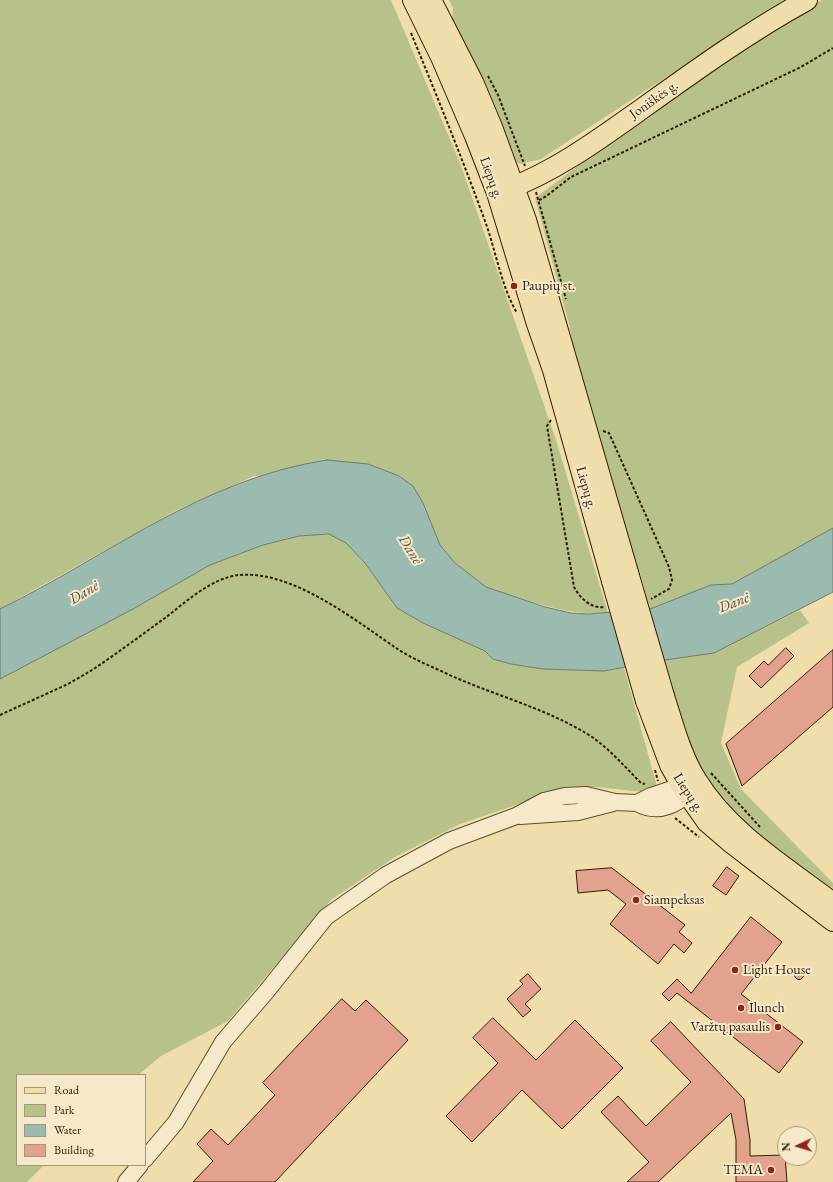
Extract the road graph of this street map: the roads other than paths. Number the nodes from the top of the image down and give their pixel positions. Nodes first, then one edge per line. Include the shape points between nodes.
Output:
1 (413, 0) edge
2 (431, 0) edge
3 (807, 0) edge
4 (506, 190) junction
5 (695, 783) junction
6 (833, 903) edge
7 (833, 921) edge
8 (146, 1158) edge
9 (139, 1166) edge
10 (126, 1182) edge

1 - 4 main road, Liepų g. via 475,136
2 - 4 main road, Liepų g. via 473,82
3 - 4 main road, Joniškės g. via 731,45 578,154
4 - 5 main road, Liepų g., bridge via 532,309 621,578 655,698 660,741
5 - 6 main road, Liepų g. via 739,832
5 - 7 main road, Liepų g. via 707,822
5 - 8 street via 637,803 616,802 586,795 544,801 516,816 449,841 386,875 326,917 223,1042 176,1122
9 - 10 street

